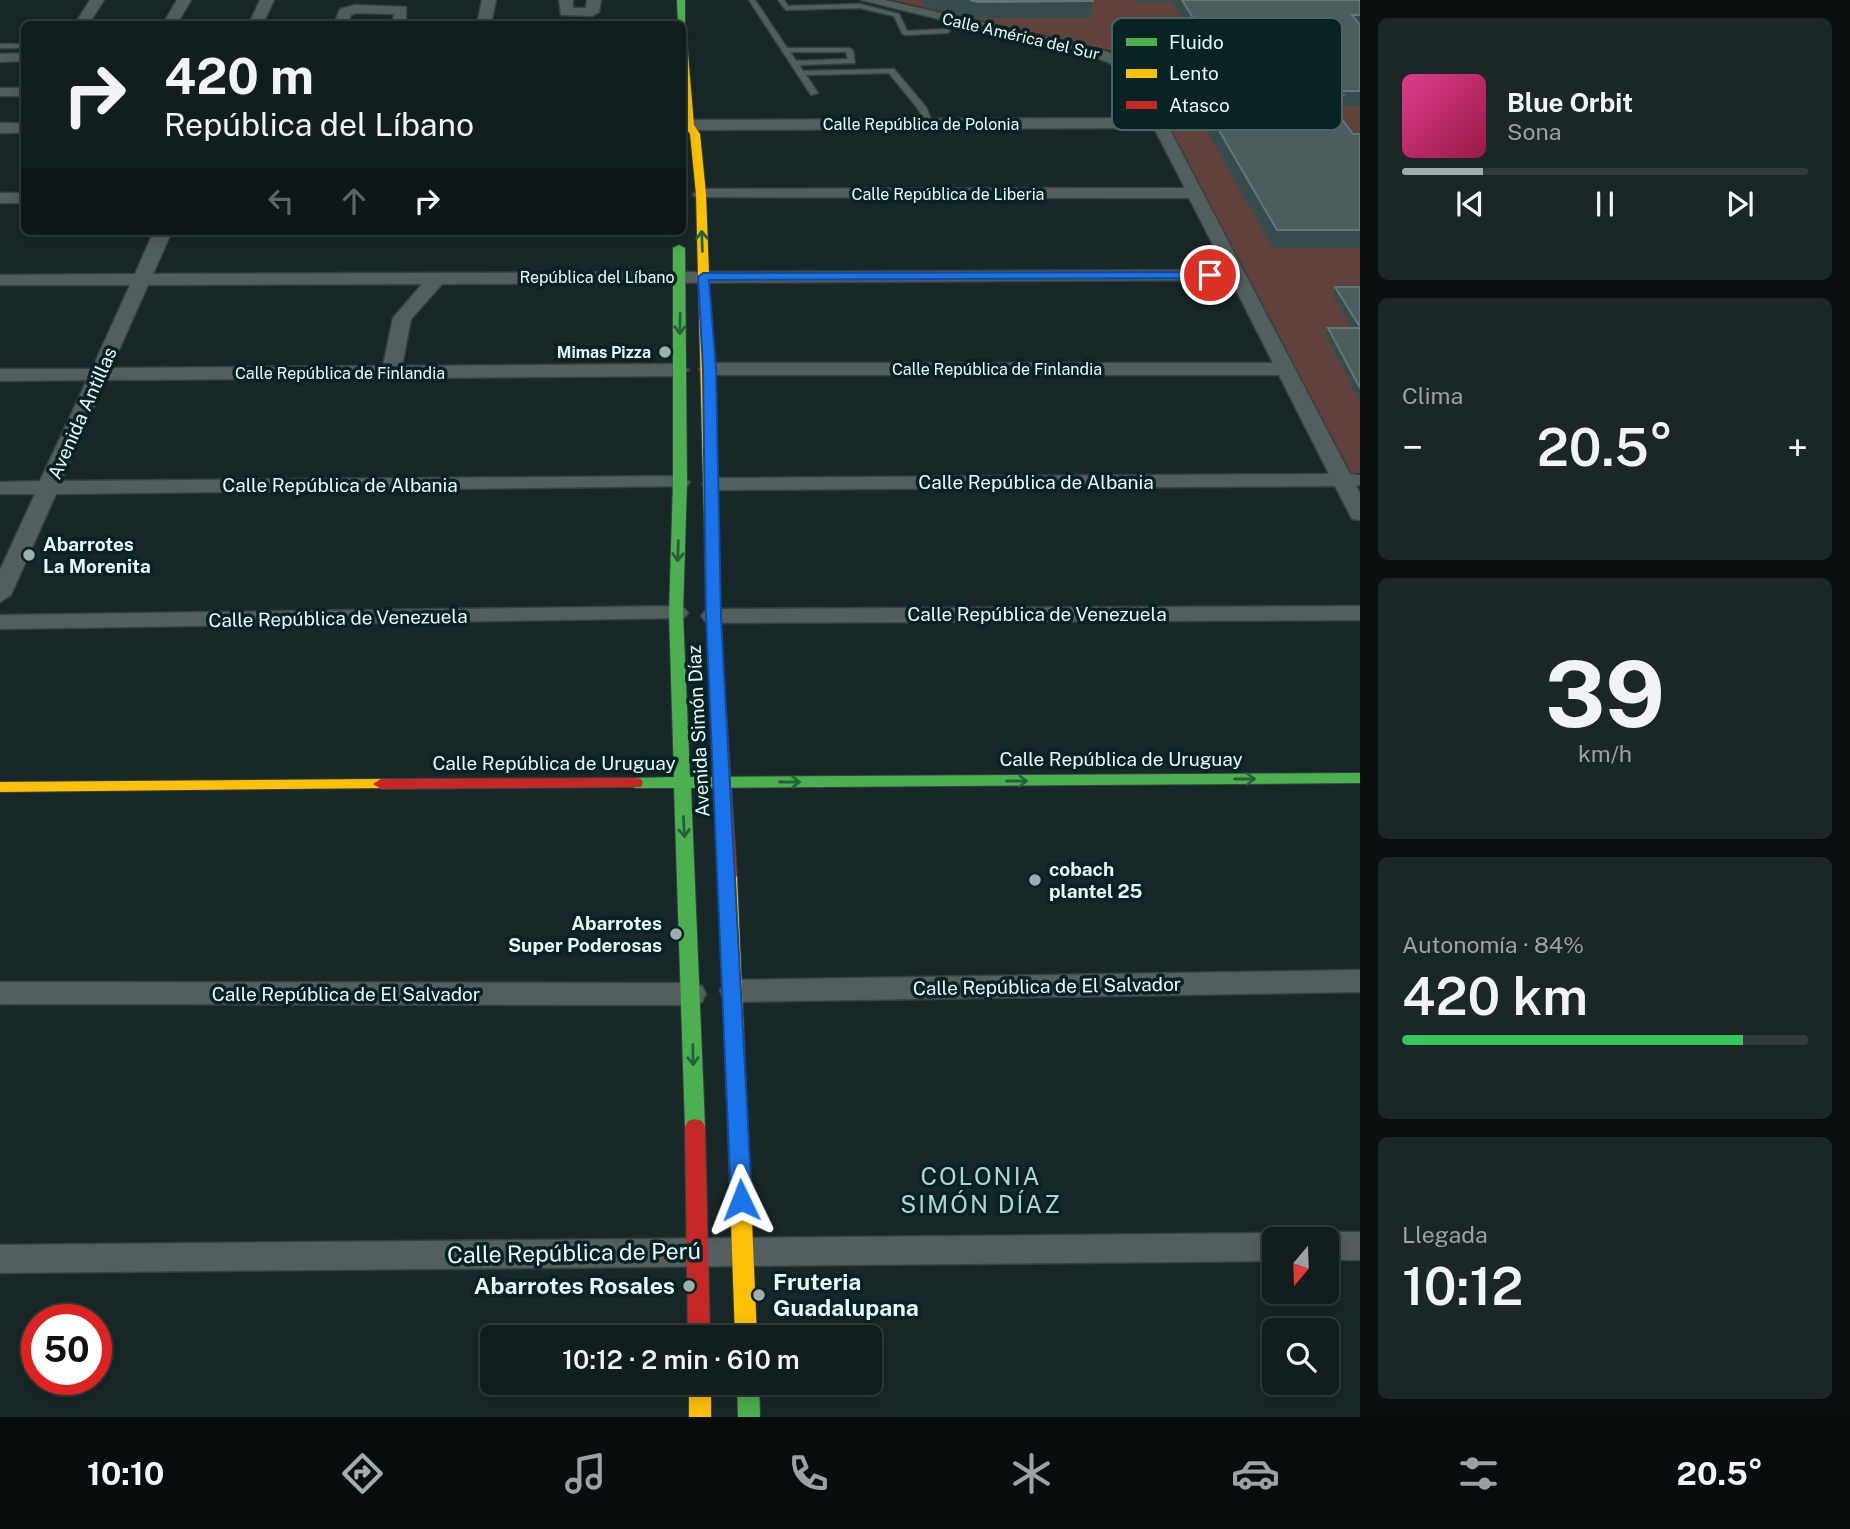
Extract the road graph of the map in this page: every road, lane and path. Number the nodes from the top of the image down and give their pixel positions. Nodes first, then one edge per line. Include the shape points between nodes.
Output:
1 (97, 0) edge
2 (184, 0) edge
3 (267, 0) edge
4 (489, 0) edge
5 (566, 0) edge
6 (594, 0) edge
7 (681, 0) edge
8 (752, 0) edge
9 (781, 0) edge
10 (868, 0) edge
11 (84, 21) edge
12 (172, 21) edge
13 (257, 21) edge
14 (342, 21) edge
15 (399, 21) edge
16 (485, 21) edge
17 (682, 21) edge
18 (947, 31) dead end
19 (0, 46) edge
20 (21, 46) edge
21 (786, 50) junction
22 (21, 57) edge
23 (1112, 57) edge
24 (0, 58) edge
25 (794, 63) junction
26 (801, 73) junction
27 (0, 92) edge
28 (21, 92) edge
29 (814, 93) dead end
30 (1112, 123) edge
31 (929, 124) junction
32 (686, 127) edge
33 (686, 128) edge
34 (1163, 130) edge
35 (1195, 193) junction
36 (701, 194) junction
37 (0, 198) edge
38 (21, 198) edge
39 (161, 235) edge
40 (678, 235) edge
41 (1237, 275) junction
42 (680, 277) junction
43 (703, 277) junction
44 (142, 278) junction
45 (437, 278) junction
46 (0, 280) edge
47 (709, 369) junction
48 (1285, 369) junction
49 (679, 370) junction
50 (391, 372) junction
51 (99, 374) junction
52 (0, 375) edge
53 (1351, 480) edge
54 (680, 482) junction
55 (712, 484) junction
56 (0, 488) edge
57 (48, 488) junction
58 (1360, 514) edge
59 (0, 594) edge
60 (676, 613) junction
61 (1360, 613) edge
62 (713, 616) junction
63 (0, 622) edge
64 (1360, 778) edge
65 (722, 783) junction
66 (682, 784) junction
67 (0, 787) edge
68 (1360, 981) edge
69 (734, 991) junction
70 (0, 993) edge
71 (692, 994) junction
72 (1339, 1246) edge
73 (1360, 1246) edge
74 (1262, 1247) edge
75 (697, 1252) junction
76 (743, 1252) junction
77 (0, 1259) edge
78 (699, 1325) edge
79 (746, 1325) edge
80 (699, 1395) edge
81 (748, 1395) edge
82 (700, 1417) edge
83 (749, 1417) edge

1 - 11 street
2 - 12 street
3 - 13 street
4 - 16 street
5 - 6 street via 566,12 580,14 592,12
7 - 17 main road, Avenida Simón Díaz
8 - 21 lane
9 - 18 lane via 786,8 860,6 897,15 905,33
10 - 23 street, Calle América del Sur
14 - 15 street via 345,12 355,9 401,10
19 - 20 lane
21 - 25 lane
21 - 25 lane via 849,50 852,61
22 - 24 street
25 - 26 lane
26 - 29 lane
26 - 31 lane via 891,71 923,109
27 - 28 street
30 - 31 street, Calle República de Polonia
31 - 32 street, Calle República de Polonia
33 - 36 main road, Avenida Simón Díaz via 695,134
34 - 35 street, Calle América del Sur
35 - 36 street, Calle República de Liberia
35 - 41 street, Calle América del Sur
43 -> 36 main road, Avenida Simón Díaz
37 - 38 street
39 - 44 street, Avenida Antillas
40 - 42 main road, Avenida Simón Díaz
41 - 43 street, República del Líbano
41 - 48 street, Calle América del Sur
42 - 43 street, República del Líbano
42 - 45 street, República del Líbano
42 -> 49 main road, Avenida Simón Díaz
43 - 47 main road, Avenida Simón Díaz
44 - 45 street, República del Líbano
44 - 46 street, República del Líbano
44 - 51 street, Avenida Antillas
45 - 50 street via 402,318
47 - 48 street, Calle República de Finlandia
47 - 55 main road, Avenida Simón Díaz
48 - 53 street, Calle América del Sur
49 - 50 street, Calle República de Finlandia
49 - 54 main road, Avenida Simón Díaz
50 - 51 street, Calle República de Finlandia
51 - 52 street, Calle República de Finlandia
51 - 57 street, Avenida Antillas
53 - 55 street, Calle República de Albania
53 - 58 street, Calle América del Sur
54 - 57 street, Calle República de Albania
54 -> 60 main road, Avenida Simón Díaz
55 - 62 main road, Avenida Simón Díaz
56 - 57 street, Calle República de Albania
57 - 59 street, Avenida Antillas
60 - 63 street, Calle República de Venezuela
60 - 66 main road, Avenida Simón Díaz
61 - 62 street, Calle República de Venezuela
62 - 65 main road, Avenida Simón Díaz
65 -> 64 main road, Calle República de Uruguay
65 - 66 main road, Calle República de Uruguay
65 - 69 main road, Avenida Simón Díaz
66 - 67 main road, Calle República de Uruguay
66 -> 71 main road, Avenida Simón Díaz
68 - 69 street, Calle República de El Salvador
69 - 76 main road, Avenida Simón Díaz
70 - 71 street, Calle República de El Salvador
71 -> 75 main road, Avenida Simón Díaz
72 - 73 street
74 - 76 street, Calle República de Perú
75 - 76 street, Calle República de Perú
75 - 77 street, Calle República de Perú
75 - 78 main road, Avenida Simón Díaz
76 - 79 main road, Avenida Simón Díaz
80 - 82 main road
81 - 83 main road

